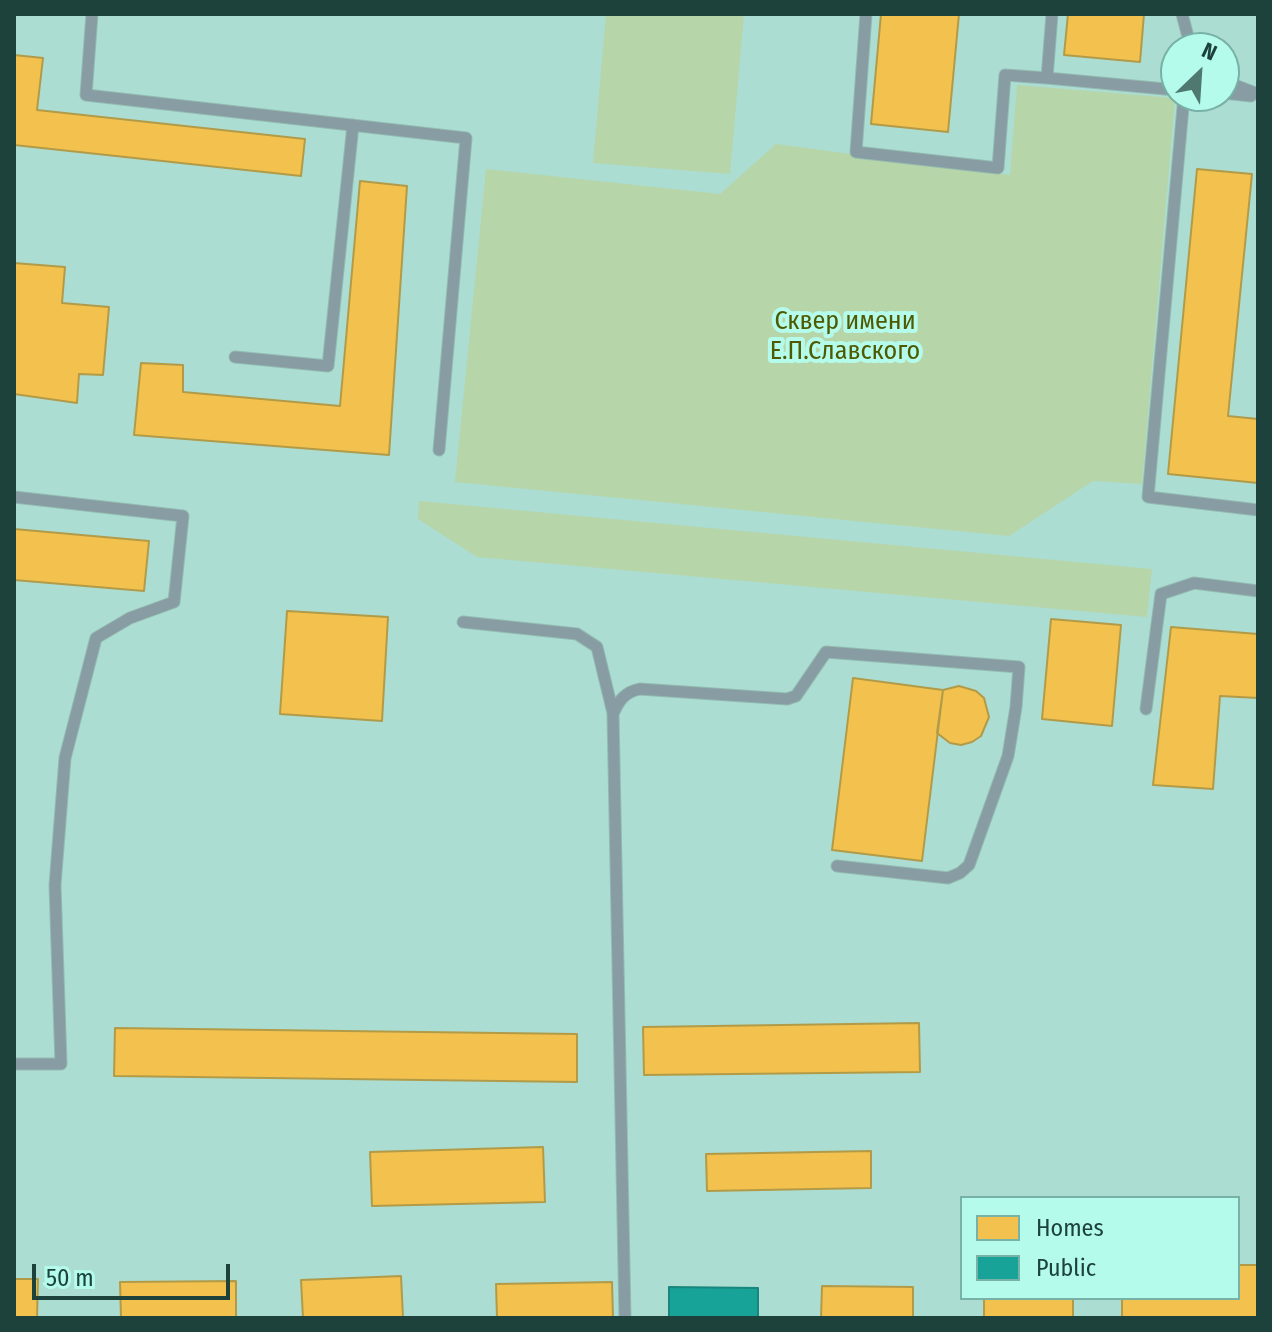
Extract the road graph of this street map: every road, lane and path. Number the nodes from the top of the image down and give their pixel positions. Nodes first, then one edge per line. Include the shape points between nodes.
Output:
1 (92, 14) edge
2 (866, 14) edge
3 (1052, 14) edge
4 (1047, 78) junction
5 (1160, 89) edge
6 (1183, 112) edge
7 (353, 125) junction
8 (235, 357) dead end
9 (439, 450) dead end
10 (14, 497) edge
11 (1258, 510) edge
12 (1258, 591) edge
13 (463, 622) dead end
14 (1146, 709) dead end
15 (613, 714) junction
16 (837, 866) dead end
17 (14, 1064) edge
18 (625, 1318) edge

1 - 7 lane via 86,95
2 - 4 lane via 856,152 998,168 1005,75
3 - 4 lane
4 - 5 lane
6 - 11 lane via 1148,497
7 - 8 lane via 328,366
7 - 9 lane via 466,138
10 - 17 lane via 183,516 174,602 96,638 65,758 55,885 61,1064
12 - 14 lane via 1194,583 1161,594
13 - 15 lane via 577,634 588,640 597,647
15 - 16 lane via 623,696 640,689 787,699 796,696 826,652 1019,667 1008,756 969,865 948,878
15 - 18 lane

